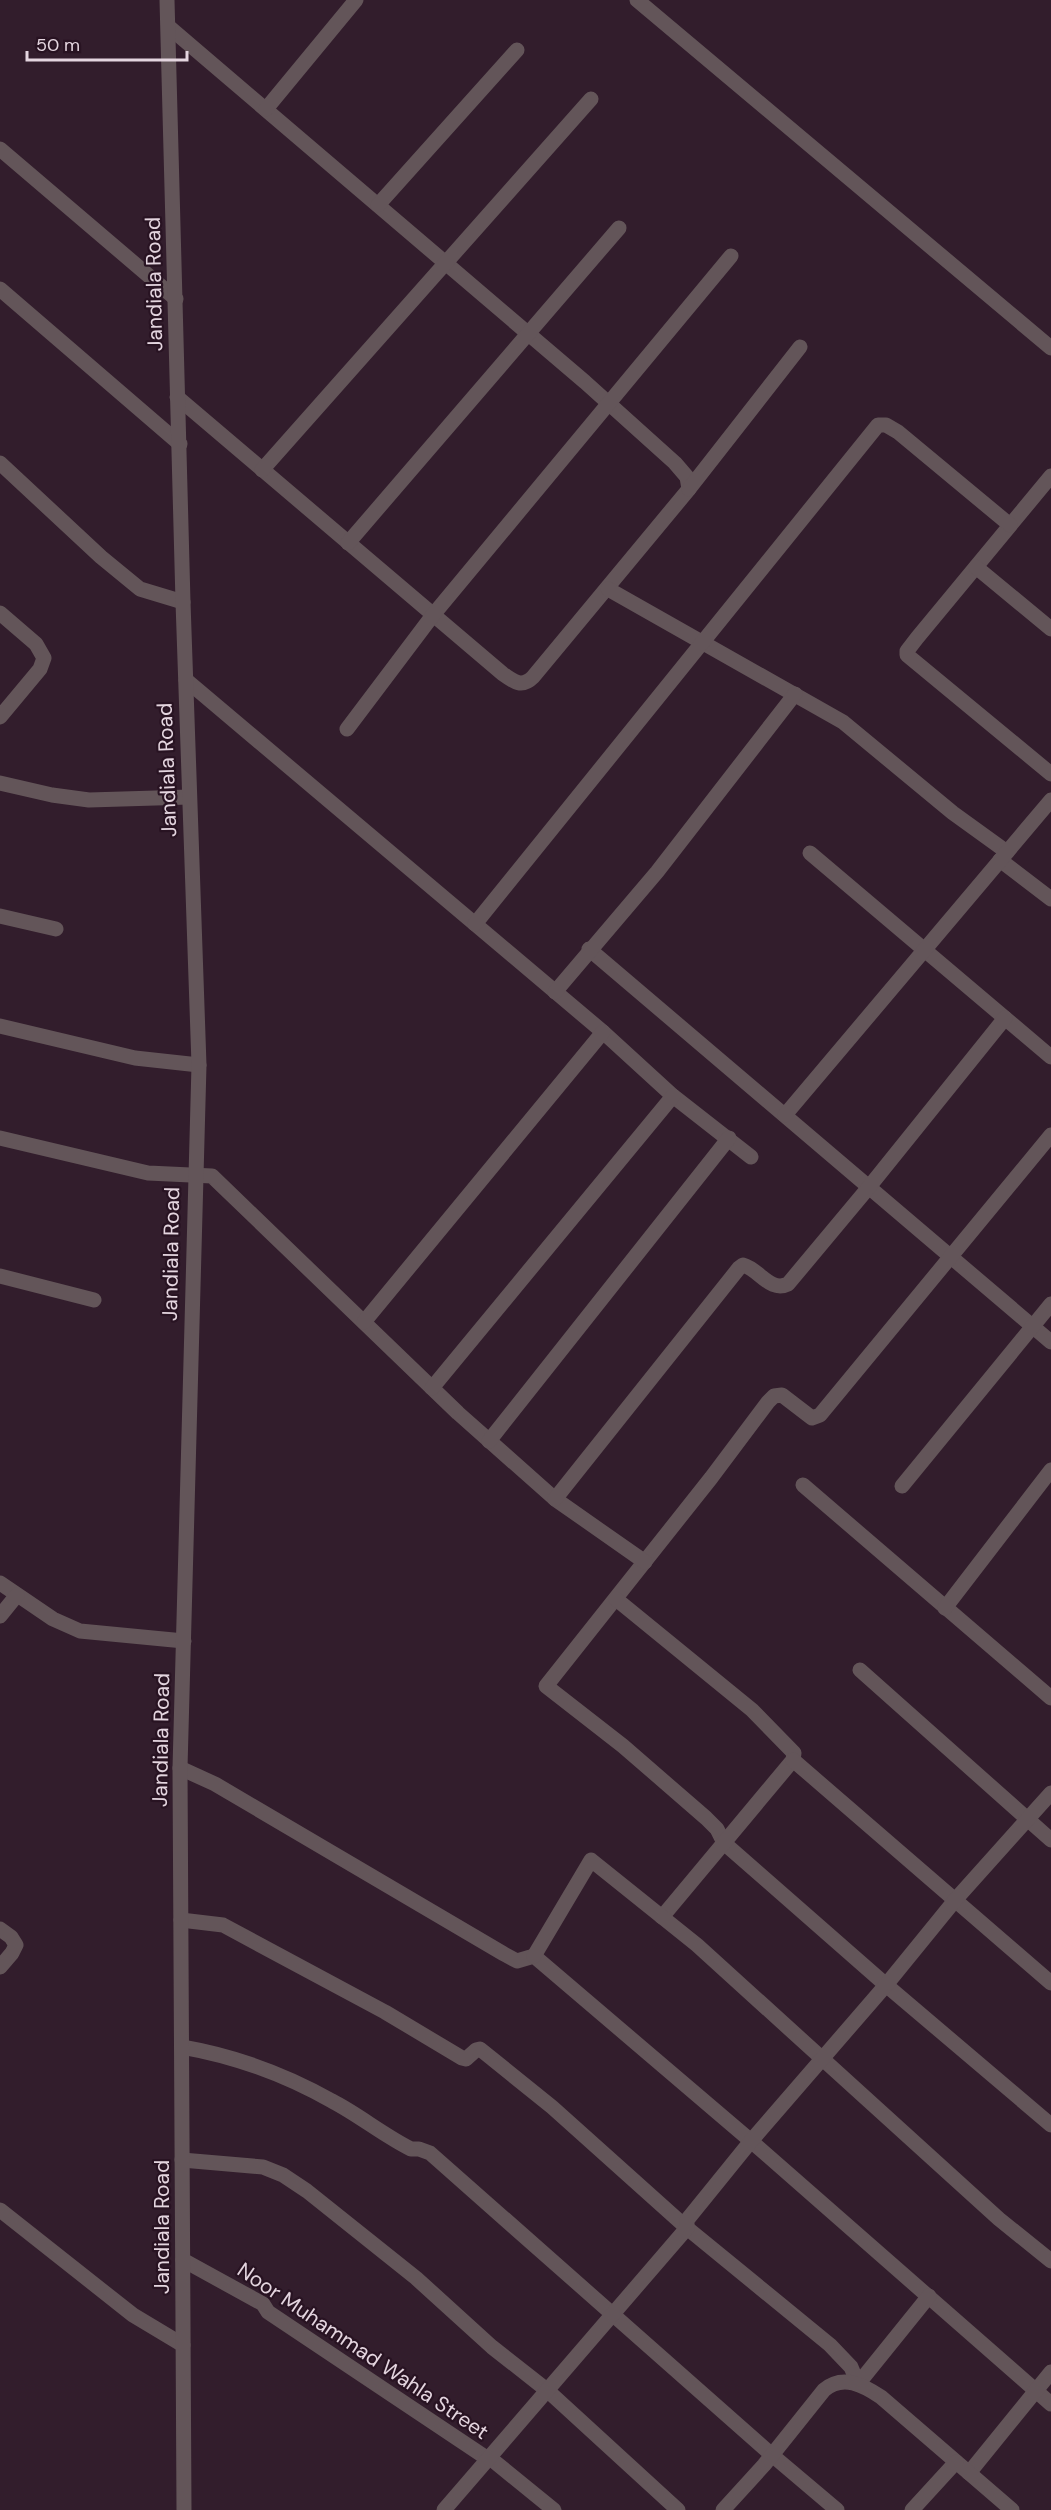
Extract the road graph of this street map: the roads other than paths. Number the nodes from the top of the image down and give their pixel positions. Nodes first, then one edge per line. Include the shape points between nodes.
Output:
1 (167, 0) edge
2 (356, 0) edge
3 (637, 0) edge
4 (169, 27) junction
5 (517, 50) dead end
6 (591, 99) dead end
7 (266, 109) junction
8 (0, 149) edge
9 (378, 205) junction
10 (620, 228) dead end
11 (731, 256) dead end
12 (446, 263) junction
13 (0, 290) edge
14 (176, 299) junction
15 (529, 334) junction
16 (800, 347) dead end
17 (1051, 348) edge
18 (177, 397) junction
19 (608, 404) junction
20 (180, 444) junction
21 (0, 463) edge
22 (262, 470) junction
23 (1051, 476) edge
24 (689, 489) junction
25 (1010, 525) junction
26 (348, 543) junction
27 (976, 567) junction
28 (608, 589) junction
29 (183, 602) junction
30 (0, 613) edge
31 (433, 615) junction
32 (1051, 629) edge
33 (703, 642) junction
34 (186, 680) junction
35 (795, 694) junction
36 (0, 717) edge
37 (347, 729) dead end
38 (1051, 774) edge
39 (0, 783) edge
40 (189, 797) junction
41 (1051, 800) edge
42 (810, 853) dead end
43 (1004, 856) junction
44 (1051, 899) edge
45 (0, 916) edge
46 (475, 924) junction
47 (56, 929) dead end
48 (589, 949) junction
49 (924, 950) junction
50 (555, 992) junction
51 (1005, 1018) junction
52 (0, 1026) edge
53 (603, 1032) junction
54 (1051, 1057) edge
55 (199, 1065) junction
56 (673, 1096) junction
57 (785, 1115) junction
58 (1051, 1135) edge
59 (0, 1138) edge
60 (729, 1138) junction
61 (751, 1157) dead end
62 (194, 1174) junction
63 (869, 1188) junction
64 (950, 1257) junction
65 (0, 1276) edge
66 (94, 1300) dead end
67 (1051, 1304) edge
68 (364, 1322) junction
69 (1033, 1327) junction
70 (1051, 1342) edge
71 (432, 1388) junction
72 (489, 1441) junction
73 (1049, 1477) edge
74 (803, 1485) dead end
75 (902, 1486) dead end
76 (555, 1499) junction
77 (645, 1563) junction
78 (0, 1583) edge
79 (17, 1595) junction
80 (616, 1599) junction
81 (945, 1608) junction
82 (0, 1616) edge
83 (184, 1641) junction
84 (860, 1670) dead end
85 (1051, 1698) edge
86 (792, 1760) junction
87 (180, 1768) junction
88 (1051, 1792) edge
89 (1027, 1820) junction
90 (1051, 1840) edge
91 (724, 1843) junction
92 (956, 1899) junction
93 (662, 1917) junction
94 (181, 1920) junction
95 (0, 1929) edge
96 (534, 1956) junction
97 (0, 1967) edge
98 (1051, 1983) edge
99 (886, 1985) junction
100 (182, 2047) junction
101 (822, 2059) junction
102 (1051, 2125) edge
103 (751, 2141) junction
104 (182, 2160) junction
105 (3, 2217) edge
106 (687, 2228) junction
107 (183, 2260) junction
108 (1051, 2261) edge
109 (928, 2296) junction
110 (614, 2314) junction
111 (183, 2346) junction
112 (1051, 2372) edge
113 (858, 2384) junction
114 (548, 2391) junction
115 (1036, 2391) junction
116 (1051, 2404) edge
117 (772, 2455) junction
118 (489, 2458) junction
119 (956, 2462) junction
120 (969, 2473) junction
121 (184, 2510) edge
122 (444, 2510) edge
123 (554, 2510) edge
124 (678, 2510) edge
125 (723, 2510) edge
126 (837, 2510) edge
127 (912, 2510) edge
128 (1012, 2510) edge

1 - 4 street, Jandiala Road
2 - 7 street
3 - 17 street
4 - 7 street
4 - 14 street, Jandiala Road
5 - 9 street
6 - 12 street
7 - 9 street
8 - 14 street
9 - 12 street
10 - 15 street
11 - 19 street
12 - 15 street
12 - 22 street
13 - 20 street
14 - 18 street, Jandiala Road
15 - 19 street
15 - 26 street
16 - 24 street
18 - 20 street, Jandiala Road
18 - 22 street
19 - 24 street via 675,464 687,477
19 - 31 street
20 - 29 street, Jandiala Road
21 - 29 street via 140,589
22 - 26 street
23 - 25 street
24 - 28 street
25 - 27 street
25 - 33 street via 898,432 881,424
26 - 31 street
27 - 32 street
27 - 38 street via 907,655
28 - 31 street via 527,683 519,684 503,674
28 - 33 street
29 - 34 street, Jandiala Road
30 - 36 street via 36,644 44,658 40,669
31 - 37 street
33 - 35 street
33 - 46 street
34 - 40 street, Jandiala Road
34 - 46 street
35 - 43 street via 843,722
35 - 48 street via 657,872
39 - 40 street via 89,800
40 - 55 street, Jandiala Road
41 - 43 street
42 - 49 street
43 - 44 street
43 - 49 street
45 - 47 street
46 - 50 street
48 - 50 street
48 - 57 street
49 - 51 street
49 - 57 street
50 - 53 street
51 - 54 street
51 - 63 street
52 - 55 street via 135,1058
53 - 56 street
53 - 68 street
55 - 62 street, Jandiala Road
56 - 60 street
56 - 71 street
57 - 63 street
58 - 64 street
59 - 62 street via 148,1173
60 - 61 street
60 - 72 street
62 - 68 street via 212,1176
62 - 83 street, Jandiala Road
63 - 64 street
63 - 76 street via 788,1284 778,1286 748,1266 739,1268
64 - 69 street
64 - 77 street via 820,1415 812,1418 782,1395 768,1402
65 - 66 street
67 - 69 street
68 - 71 street
69 - 70 street
69 - 75 street
71 - 72 street
72 - 76 street
73 - 81 street
74 - 81 street
76 - 77 street
77 - 80 street
78 - 79 street
79 - 82 street
79 - 83 street via 80,1631
80 - 86 street via 752,1710 791,1747
80 - 91 street via 546,1686 706,1818
81 - 85 street
83 - 87 street, Jandiala Road
84 - 89 street
86 - 91 street
86 - 92 street
87 - 94 street, Jandiala Road
87 - 96 street via 215,1784 517,1961
88 - 89 street
89 - 90 street
89 - 92 street
91 - 93 street
91 - 99 street
92 - 98 street
92 - 99 street
93 - 96 street via 591,1860
93 - 101 street
94 - 100 street, Jandiala Road
94 - 106 street via 223,1925 462,2058 480,2049 552,2107
95 - 97 street via 16,1945
96 - 103 street
99 - 101 street
99 - 102 street
100 - 104 street, Jandiala Road
100 - 110 street via 216,2053 270,2072 332,2100 411,2149 430,2153
101 - 103 street
101 - 108 street
103 - 106 street via 687,2220
103 - 109 street
104 - 107 street, Jandiala Road
104 - 114 street via 263,2168 291,2181 355,2227
105 - 111 street via 133,2315
106 - 110 street
106 - 113 street via 830,2345 851,2367
107 - 111 street, Jandiala Road
107 - 118 street, Noor Muhammad Wahla Street via 263,2304 268,2312
109 - 113 street
109 - 115 street
110 - 114 street
110 - 117 street
111 - 121 street, Jandiala Road
112 - 115 street
113 - 117 street via 838,2382 824,2390
113 - 119 street via 881,2397
114 - 118 street
114 - 124 street
115 - 116 street
115 - 120 street
117 - 125 street
117 - 126 street
118 - 122 street
118 - 123 street, Noor Muhammad Wahla Street
119 - 120 street
119 - 127 street
120 - 128 street

